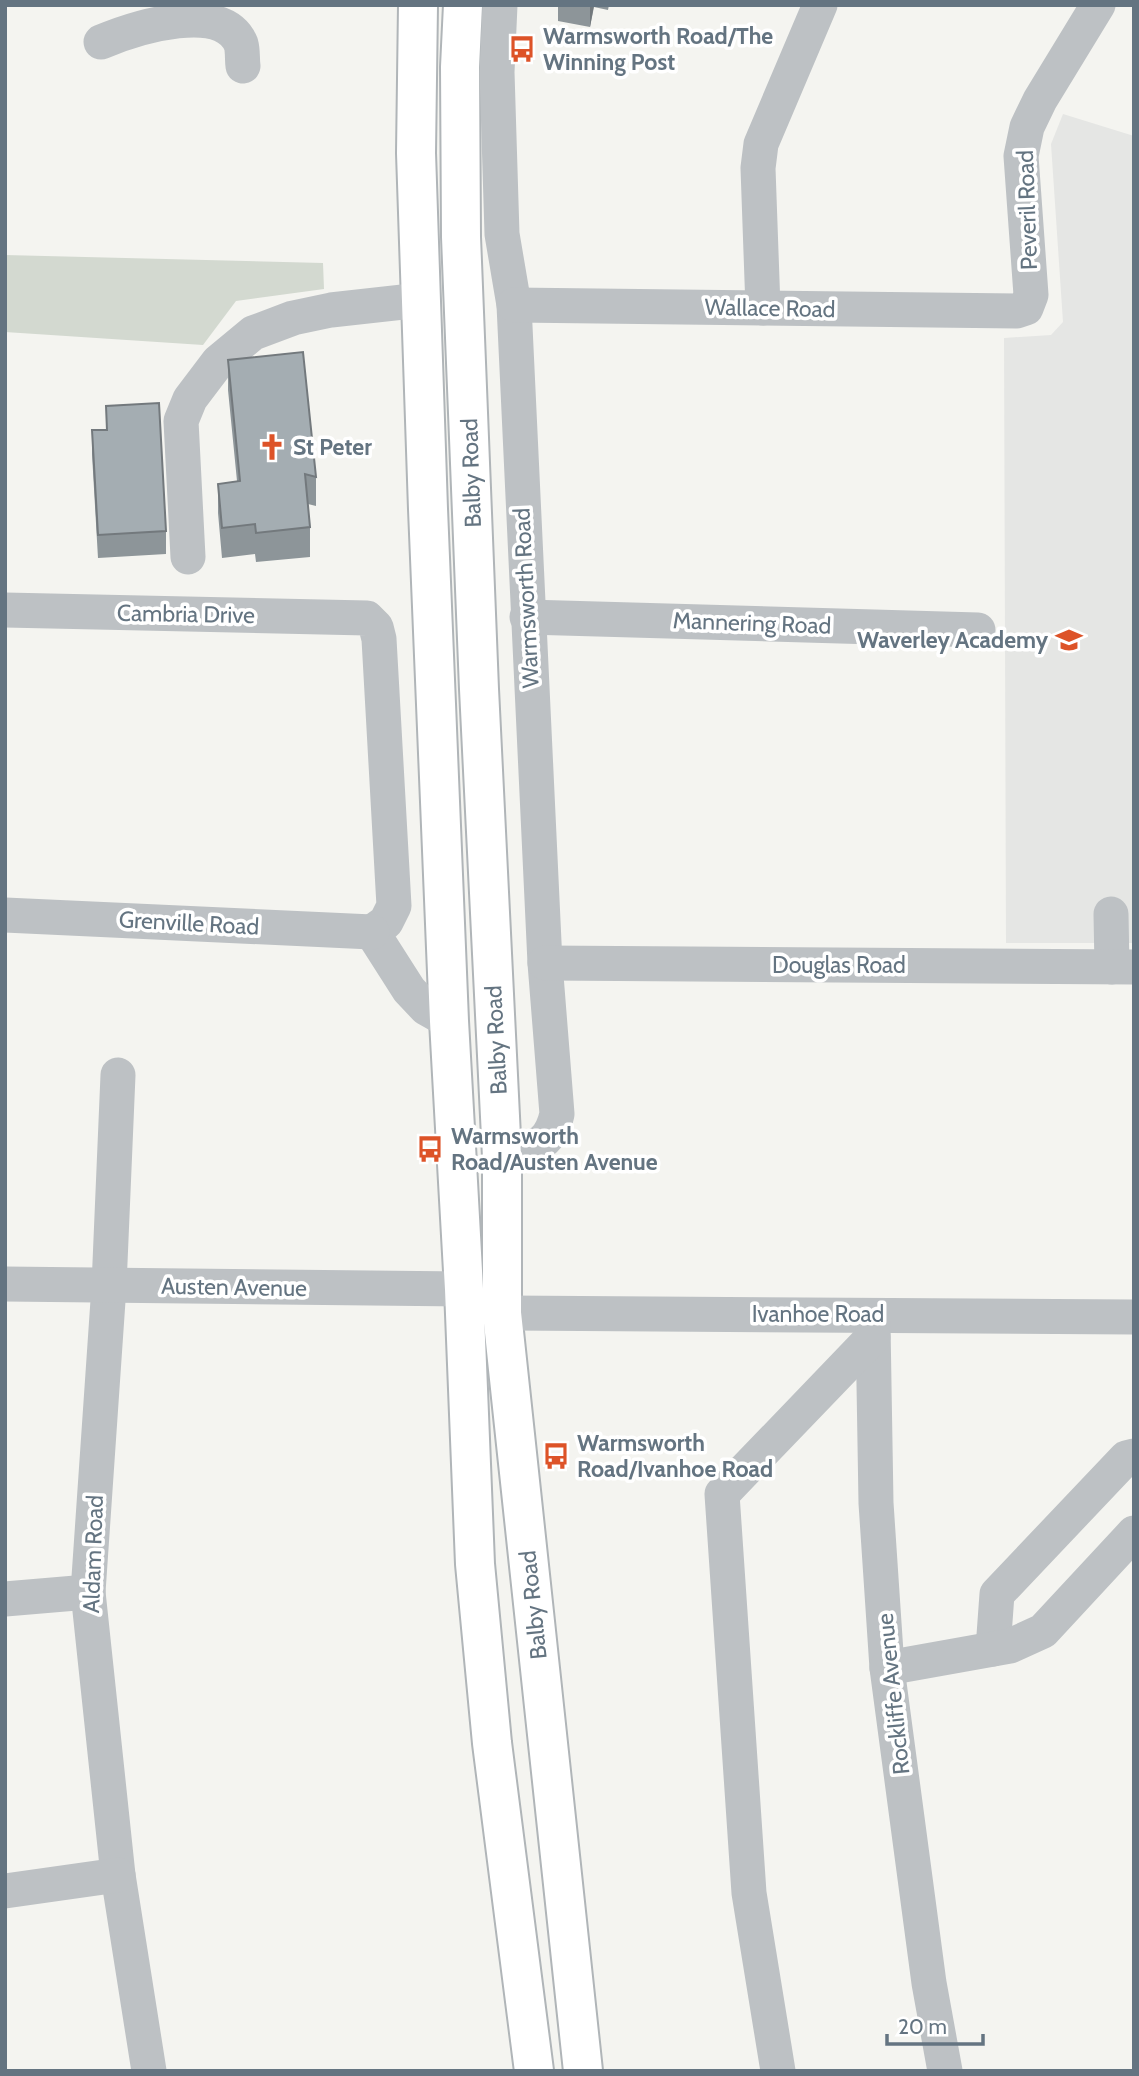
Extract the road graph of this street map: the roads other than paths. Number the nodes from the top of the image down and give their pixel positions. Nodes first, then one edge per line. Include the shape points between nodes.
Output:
1 (418, 5) edge
2 (463, 5) edge
3 (500, 5) edge
4 (820, 5) edge
5 (1098, 5) edge
6 (206, 10) edge
7 (101, 41) dead end
8 (243, 66) dead end
9 (421, 300) junction
10 (514, 305) junction
11 (763, 308) junction
12 (1026, 308) joint
13 (188, 557) dead end
14 (5, 610) edge
15 (527, 617) junction
16 (978, 629) dead end
17 (1111, 914) dead end
18 (5, 915) edge
19 (372, 932) junction
20 (545, 963) junction
21 (1123, 967) edge
22 (449, 1021) junction
23 (118, 1075) dead end
24 (502, 1157) junction
25 (5, 1284) edge
26 (109, 1286) junction
27 (464, 1289) junction
28 (502, 1313) junction
29 (1134, 1317) edge
30 (873, 1326) junction
31 (1134, 1456) edge
32 (1134, 1533) edge
33 (88, 1592) junction
34 (5, 1599) edge
35 (993, 1649) junction
36 (887, 1668) junction
37 (118, 1875) junction
38 (5, 1891) edge
39 (149, 2071) edge
40 (534, 2071) edge
41 (583, 2071) edge
42 (778, 2071) edge
43 (945, 2071) edge

1 - 9 main road, Balby Road via 416,153
2 - 24 main road, Balby Road via 461,237
3 - 10 street, Warmsworth Road via 497,72 502,234
4 - 11 street via 761,144
5 - 12 street, Peveril Road via 1027,127 1021,156 1031,295
6 - 7 street via 150,22
6 - 8 street via 235,31
9 - 13 street via 293,318 253,333 218,362 190,399 181,421
9 - 22 main road, Balby Road
10 - 11 street, Wallace Road
10 - 15 street, Warmsworth Road
11 - 12 street, Wallace Road
14 - 19 street, Cambria Drive via 367,618 379,639 394,906 386,922
15 - 16 street, Mannering Road
15 - 20 street, Warmsworth Road
17 - 21 street
18 - 19 street, Grenville Road
19 - 22 street via 409,990 426,1008
20 - 21 street, Douglas Road
20 - 24 street, Warmsworth Road via 557,1114 544,1143
22 - 27 main road, Balby Road
23 - 26 street, Aldam Road
24 - 28 main road, Balby Road
25 - 26 street, Austen Avenue
26 - 27 street, Austen Avenue
26 - 33 street, Aldam Road
27 - 40 main road, Balby Road via 475,1564 492,1742
28 - 30 street, Ivanhoe Road
28 - 41 main road, Balby Road
29 - 30 street, Ivanhoe Road
30 - 36 street, Rockliffe Avenue via 876,1503
30 - 42 street via 722,1493 749,1893
31 - 35 street via 1126,1458 997,1594
32 - 35 street via 1043,1631 1024,1642
33 - 34 street
33 - 37 street, Aldam Road
35 - 36 street
36 - 43 street, Rockliffe Avenue
37 - 38 street
37 - 39 street, Aldam Road

